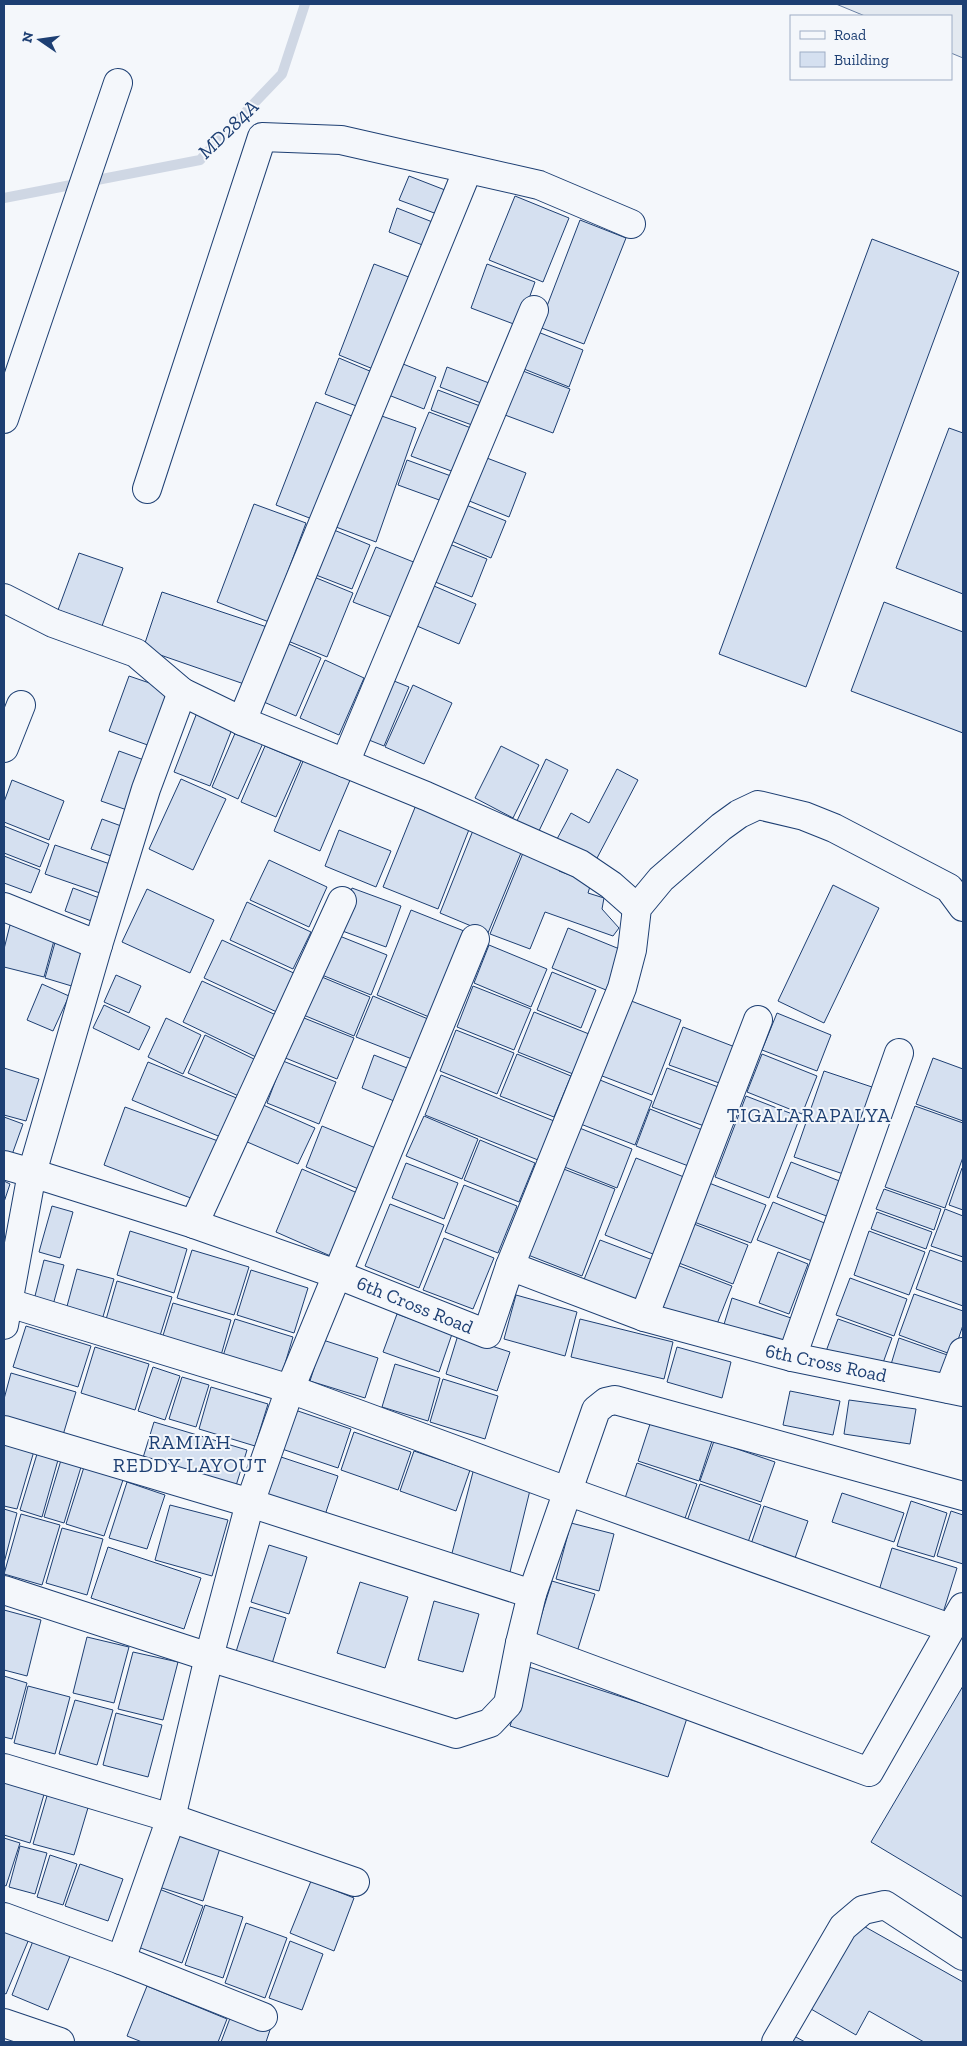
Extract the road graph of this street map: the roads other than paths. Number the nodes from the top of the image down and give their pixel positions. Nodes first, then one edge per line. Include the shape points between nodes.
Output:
1 (118, 83) dead end
2 (468, 169) junction
3 (631, 224) dead end
4 (534, 310) dead end
5 (4, 420) edge
6 (147, 490) dead end
7 (4, 598) edge
8 (182, 692) junction
9 (21, 704) dead end
10 (242, 721) junction
11 (4, 748) edge
12 (345, 763) junction
13 (342, 901) dead end
14 (4, 907) edge
15 (963, 907) edge
16 (637, 908) junction
17 (475, 939) dead end
18 (98, 945) junction
19 (758, 1020) dead end
20 (899, 1053) dead end
21 (4, 1165) edge
22 (32, 1173) junction
23 (194, 1224) junction
24 (510, 1266) junction
25 (336, 1274) junction
26 (6, 1314) edge
27 (644, 1316) junction
28 (963, 1352) edge
29 (792, 1357) junction
30 (290, 1389) junction
31 (956, 1390) edge
32 (4, 1430) edge
33 (567, 1491) junction
34 (963, 1496) edge
35 (250, 1503) junction
36 (4, 1590) edge
37 (532, 1594) junction
38 (957, 1618) edge
39 (520, 1643) junction
40 (209, 1657) junction
41 (4, 1768) edge
42 (171, 1818) junction
43 (355, 1882) dead end
44 (4, 1917) edge
45 (963, 1956) edge
46 (121, 1960) junction
47 (263, 2017) dead end
48 (4, 2023) edge
49 (60, 2042) edge
50 (776, 2042) edge

1 - 5 street
2 - 3 street via 538,186
2 - 6 street via 341,140 262,137
2 - 10 street
4 - 12 street
7 - 8 street via 53,623 136,653
8 - 10 street
8 - 18 street via 146,789
9 - 11 street
10 - 12 street
12 - 16 street via 580,864
13 - 23 street
14 - 18 street
15 - 16 street via 949,888 834,828 804,816 758,805 721,827 661,879
16 - 24 street via 632,950 622,988
17 - 25 street
18 - 22 street
19 - 27 street
20 - 29 street
21 - 22 street, 6th Cross Road
22 - 23 street, 6th Cross Road
22 - 26 street
23 - 25 street, 6th Cross Road
24 - 25 street, 6th Cross Road via 487,1334
24 - 27 street, 6th Cross Road
25 - 30 street
26 - 30 street
27 - 29 street, 6th Cross Road
28 - 31 street
29 - 31 street, 6th Cross Road
30 - 33 street
30 - 35 street
32 - 35 street
33 - 34 street via 596,1410 615,1400
33 - 37 street
33 - 38 street
35 - 37 street
35 - 40 street
36 - 40 street
37 - 39 street
38 - 39 street via 869,1772
39 - 40 street via 508,1704 490,1723 456,1734
40 - 42 street
41 - 42 street
42 - 43 street
42 - 46 street
44 - 46 street
45 - 50 street via 885,1905 863,1910 843,1927
46 - 47 street
48 - 49 street

